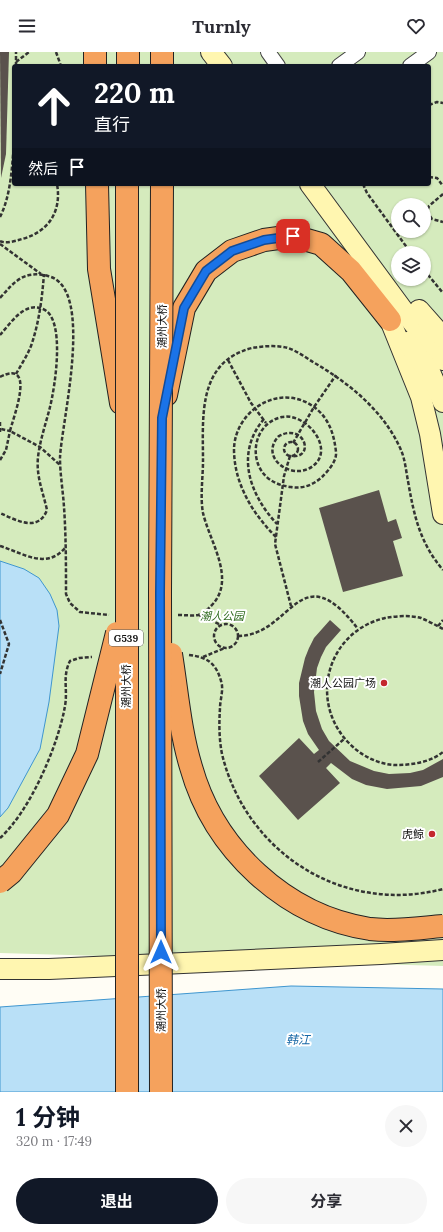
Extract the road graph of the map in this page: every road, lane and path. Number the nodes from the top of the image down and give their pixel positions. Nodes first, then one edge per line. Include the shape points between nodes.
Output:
1 (16, 52) edge
2 (30, 52) edge
3 (56, 52) edge
4 (95, 52) edge
5 (128, 52) edge
6 (162, 52) edge
7 (211, 52) edge
8 (222, 52) edge
9 (268, 52) edge
10 (358, 52) edge
11 (429, 52) edge
12 (16, 62) joint
13 (61, 64) edge
14 (95, 64) edge
15 (128, 64) edge
16 (162, 64) edge
17 (220, 64) edge
18 (232, 64) edge
19 (277, 64) edge
20 (342, 64) edge
21 (413, 64) edge
22 (443, 103) edge
23 (431, 104) edge
24 (12, 170) edge
25 (431, 177) edge
26 (58, 186) edge
27 (97, 186) edge
28 (127, 186) edge
29 (162, 186) edge
30 (311, 186) edge
31 (325, 186) edge
32 (364, 186) edge
33 (443, 186) edge
34 (443, 194) edge
35 (0, 217) edge
36 (443, 222) edge
37 (0, 242) edge
38 (406, 246) edge
39 (43, 274) junction
40 (431, 278) edge
41 (443, 293) edge
42 (0, 298) edge
43 (41, 308) junction
44 (390, 320) junction
45 (0, 335) edge
46 (443, 337) edge
47 (228, 360) junction
48 (443, 360) edge
49 (16, 374) junction
50 (336, 375) junction
51 (0, 377) edge
52 (443, 402) edge
53 (314, 407) junction
54 (255, 409) junction
55 (162, 418) junction
56 (264, 419) junction
57 (0, 422) edge
58 (266, 423) junction
59 (304, 423) junction
60 (0, 430) edge
61 (10, 431) junction
62 (126, 434) junction
63 (297, 434) junction
64 (293, 443) junction
65 (40, 447) junction
66 (290, 456) junction
67 (0, 460) edge
68 (61, 465) junction
69 (286, 469) junction
70 (283, 486) junction
71 (0, 513) edge
72 (443, 514) edge
73 (277, 524) junction
74 (276, 537) junction
75 (0, 546) edge
76 (65, 548) junction
77 (443, 570) edge
78 (160, 593) junction
79 (291, 606) junction
80 (120, 607) junction
81 (176, 615) dead end
82 (199, 615) junction
83 (0, 620) edge
84 (443, 620) edge
85 (221, 625) junction
86 (438, 626) junction
87 (443, 628) edge
88 (358, 629) junction
89 (238, 636) junction
90 (225, 648) junction
91 (203, 657) dead end
92 (0, 674) edge
93 (344, 739) junction
94 (443, 752) edge
95 (318, 762) dead end
96 (0, 882) edge
97 (443, 926) edge
98 (443, 930) edge
99 (443, 950) edge
100 (381, 954) junction
101 (0, 969) edge
102 (127, 1092) edge
103 (161, 1092) edge

1 - 12 path
2 - 12 path
3 - 13 path
4 - 14 highway
5 - 15 highway
6 - 16 highway
7 - 17 street
8 - 18 street
9 - 19 street
10 - 20 street
11 - 21 street
22 - 23 path
24 - 35 path
25 - 33 path via 437,178
26 - 37 path via 56,210 48,224 36,235
27 - 62 highway, bridge via 99,269
28 - 62 highway, 潮州大桥 / G539, bridge
29 - 55 highway, 潮州大桥, bridge
30 - 48 street
31 - 46 street via 410,299
32 - 38 path
34 - 36 path via 429,206 427,212 432,219
37 - 39 path
39 - 42 path via 28,274 19,279
39 - 43 path
39 - 68 path via 54,277 65,289 72,312 74,359 61,440
40 - 41 path
43 - 45 path via 21,311
43 - 49 path via 30,348
43 - 65 path via 50,313 56,328 56,359 51,406
44 - 52 street via 430,372
44 - 55 highway via 351,271 321,244 293,236 264,240 232,251 206,271 184,308
44 - 72 street via 422,397
47 - 50 path via 253,348 287,348
47 - 54 path
47 - 82 path via 214,374 204,399 203,412 203,512 222,573 223,585 220,595
49 - 51 path via 8,373
49 - 61 path via 22,389
50 - 53 path
50 - 77 path via 360,396 392,432 402,452 415,516 423,540
53 - 54 path via 287,396 264,401
53 - 59 path
53 - 70 path via 328,421 335,438 336,455 330,468 310,486
54 - 56 path
54 - 74 path via 240,424 236,436 236,469 250,506
55 - 78 highway, 潮州大桥, bridge
56 - 58 path
56 - 73 path via 254,432 249,445 249,471 264,510
57 - 60 path
58 - 59 path via 288,416
58 - 70 path via 258,437 257,456 260,468 268,478
59 - 63 path
59 - 69 path via 314,431 319,440 318,459 313,466 303,471
60 - 61 path
61 - 65 path
61 - 67 path via 6,450
62 - 80 highway, 潮州大桥 / G539, bridge
63 - 64 path
63 - 66 path via 306,447 304,452 296,457
63 - 69 path via 285,433 275,440 272,447 276,460
64 - 66 path via 298,448 294,455
64 - 66 path via 289,442 284,447 286,454
65 - 68 path
65 - 71 path via 38,475 47,510 45,516 37,523 30,523
66 - 69 path
68 - 76 path
69 - 70 path
70 - 73 path
73 - 74 path
74 - 79 path via 278,560
75 - 76 path via 47,560 60,554
76 - 80 path via 66,594 70,603 80,612 92,614
78 - 97 highway, bridge via 184,742 191,768 210,815 229,845 271,886 322,914 371,929
78 - 103 highway, 潮州大桥, bridge
79 - 88 path via 308,598 328,600 342,610
79 - 89 path via 261,631
80 - 96 highway, bridge via 87,754 58,815 11,873
80 - 102 highway, 潮州大桥 / G539, bridge
81 - 82 path
82 - 85 path
83 - 92 path via 9,644
84 - 86 path
85 - 89 path via 233,626
85 - 90 path via 216,630 214,638 218,645
86 - 87 path
86 - 88 path via 420,618 395,616 372,621
88 - 93 path via 338,651 328,672 326,695 331,718
89 - 90 path via 232,646
90 - 91 path
93 - 94 path via 362,755 386,764 412,765
93 - 95 path
98 - 100 street
99 - 100 street
100 - 101 street

